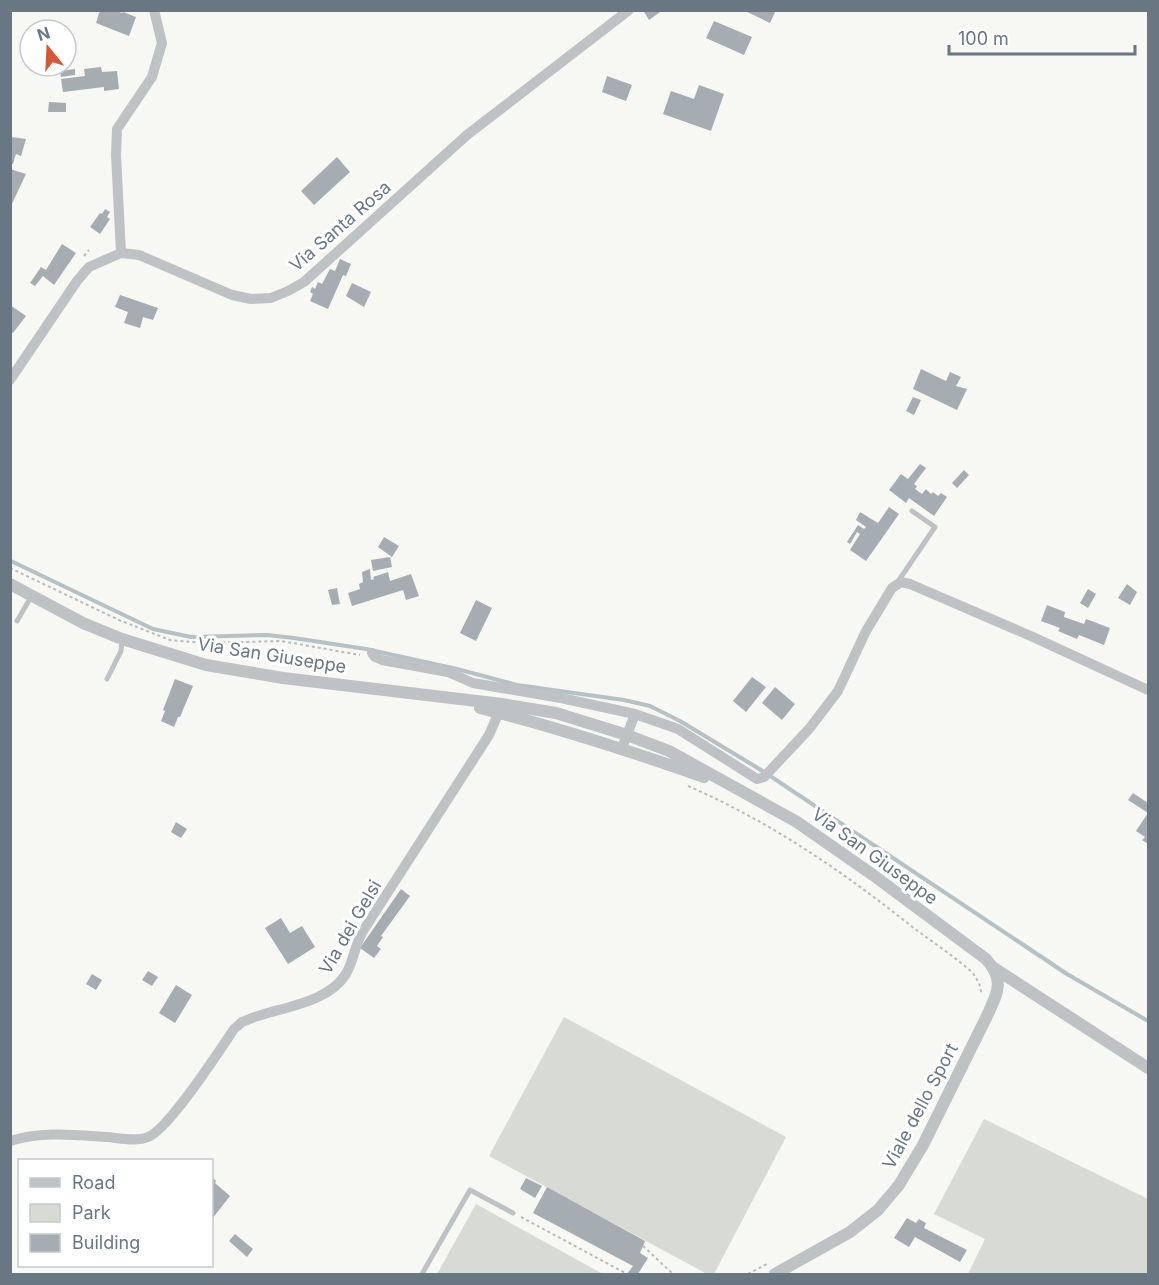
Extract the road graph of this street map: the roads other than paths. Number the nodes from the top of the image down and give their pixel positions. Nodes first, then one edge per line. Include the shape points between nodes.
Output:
1 (154, 10) edge
2 (629, 10) edge
3 (121, 253) junction
4 (10, 380) edge
5 (912, 511) dead end
6 (10, 584) edge
7 (896, 584) junction
8 (32, 596) junction
9 (16, 621) dead end
10 (122, 639) junction
11 (368, 655) road end
12 (107, 679) dead end
13 (1149, 690) edge
14 (501, 709) junction
15 (635, 714) junction
16 (627, 735) junction
17 (622, 748) junction
18 (728, 785) junction
19 (994, 968) junction
20 (1149, 1068) edge
21 (10, 1141) edge
22 (513, 1213) road end
23 (422, 1275) edge
24 (775, 1275) edge

1 - 3 street via 162,43 152,77 117,129
2 - 3 street, Via Santa Rosa via 467,135 304,282 288,291 271,298 232,295 139,255
3 - 4 street via 89,267
5 - 7 lane via 935,527
6 - 8 street, Via San Giuseppe
7 - 13 street via 910,584
7 - 15 street via 866,631 838,691 809,729 767,774 757,779 678,729
8 - 9 lane
8 - 10 street, Via San Giuseppe
10 - 12 lane via 121,651
10 - 14 street, Via San Giuseppe via 240,672
11 - 15 street via 448,672 473,683
14 - 16 street, Via San Giuseppe via 556,713
14 - 17 street, Via San Giuseppe
14 - 21 street, Via dei Gelsi via 489,735 363,931 337,986 316,998 242,1022 189,1094 150,1137 33,1135
15 - 16 street
16 - 17 street
16 - 18 street, Via San Giuseppe via 669,751
17 - 18 street, Via San Giuseppe
18 - 19 street, Via San Giuseppe via 797,822 977,951
19 - 20 street, Via San Giuseppe
19 - 24 street, Viale dello Sport via 999,985 990,1010 899,1185 878,1210 850,1232
22 - 23 lane via 470,1190

